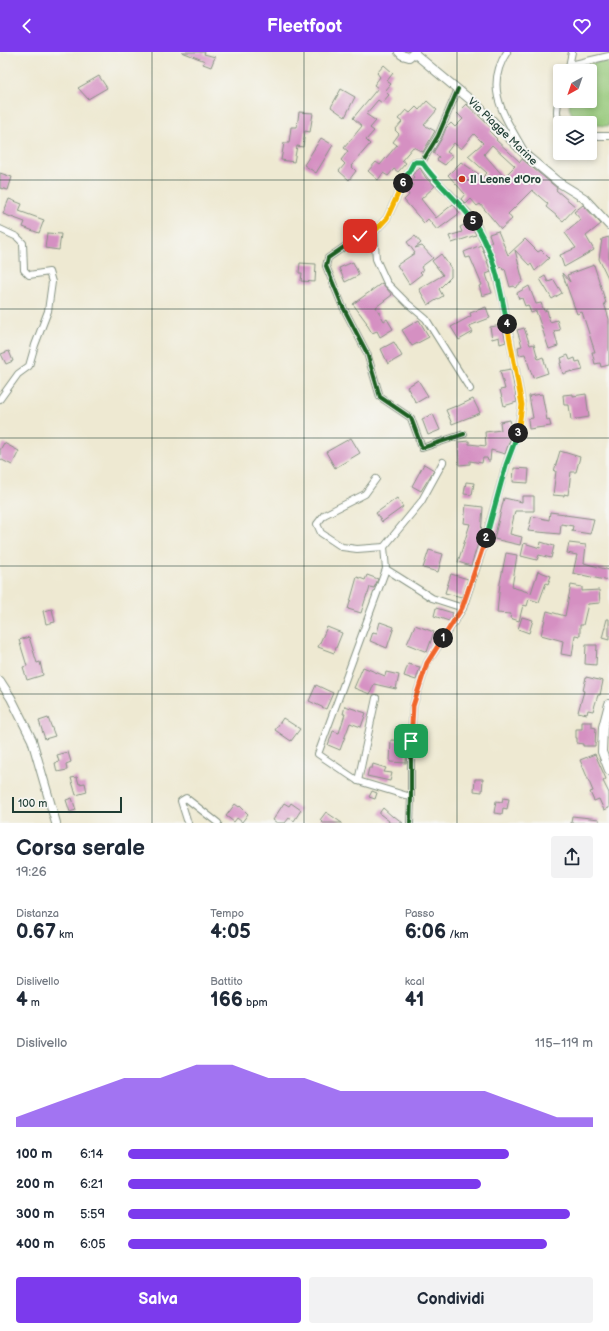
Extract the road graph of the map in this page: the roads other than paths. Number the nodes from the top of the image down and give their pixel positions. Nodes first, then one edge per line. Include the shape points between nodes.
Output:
1 (400, 52) edge
2 (507, 52) edge
3 (572, 52) edge
4 (415, 53) edge
5 (609, 56) edge
6 (570, 64) edge
7 (582, 64) edge
8 (458, 89) junction
9 (597, 136) edge
10 (609, 136) edge
11 (527, 156) junction
12 (422, 162) junction
13 (609, 225) edge
14 (0, 229) edge
15 (374, 232) junction
16 (470, 389) dead end
17 (0, 399) edge
18 (464, 434) dead end
19 (443, 462) dead end
20 (376, 478) dead end
21 (384, 547) junction
22 (386, 570) junction
23 (462, 608) junction
24 (0, 682) edge
25 (376, 698) dead end
26 (609, 704) edge
27 (609, 770) edge
28 (358, 781) junction
29 (411, 797) junction
30 (56, 823) edge
31 (188, 823) edge
32 (218, 823) edge
33 (410, 823) edge

1 - 4 street via 405,56
2 - 11 street via 496,79 498,98 502,112
3 - 6 street
4 - 8 street, Via Piagge Marine
5 - 7 street
8 - 11 street, Via Piagge Marine
8 - 12 street via 438,136
9 - 10 street
11 - 13 street, Via Piagge Marine via 558,182 584,198
12 - 15 street via 414,162 387,218
12 - 23 street via 430,175 477,225 493,263 503,301 522,405 518,431
14 - 17 street via 17,237 23,243 24,270 29,275 49,272 52,282 48,311 29,366 18,374
15 - 16 street via 376,259 387,283 426,319
15 - 18 street via 360,236 328,258 326,266 367,354 380,397 411,418 422,448
19 - 21 street via 421,502
20 - 21 street via 365,494 324,515 317,524 321,533 342,546 357,549
21 - 22 street
22 - 23 street via 432,598
22 - 28 street via 318,754
23 - 29 street via 427,663 413,706
24 - 30 street via 32,740
25 - 28 street
26 - 27 street via 603,727 602,752
28 - 29 street
29 - 33 street
31 - 32 street via 181,801 186,798

